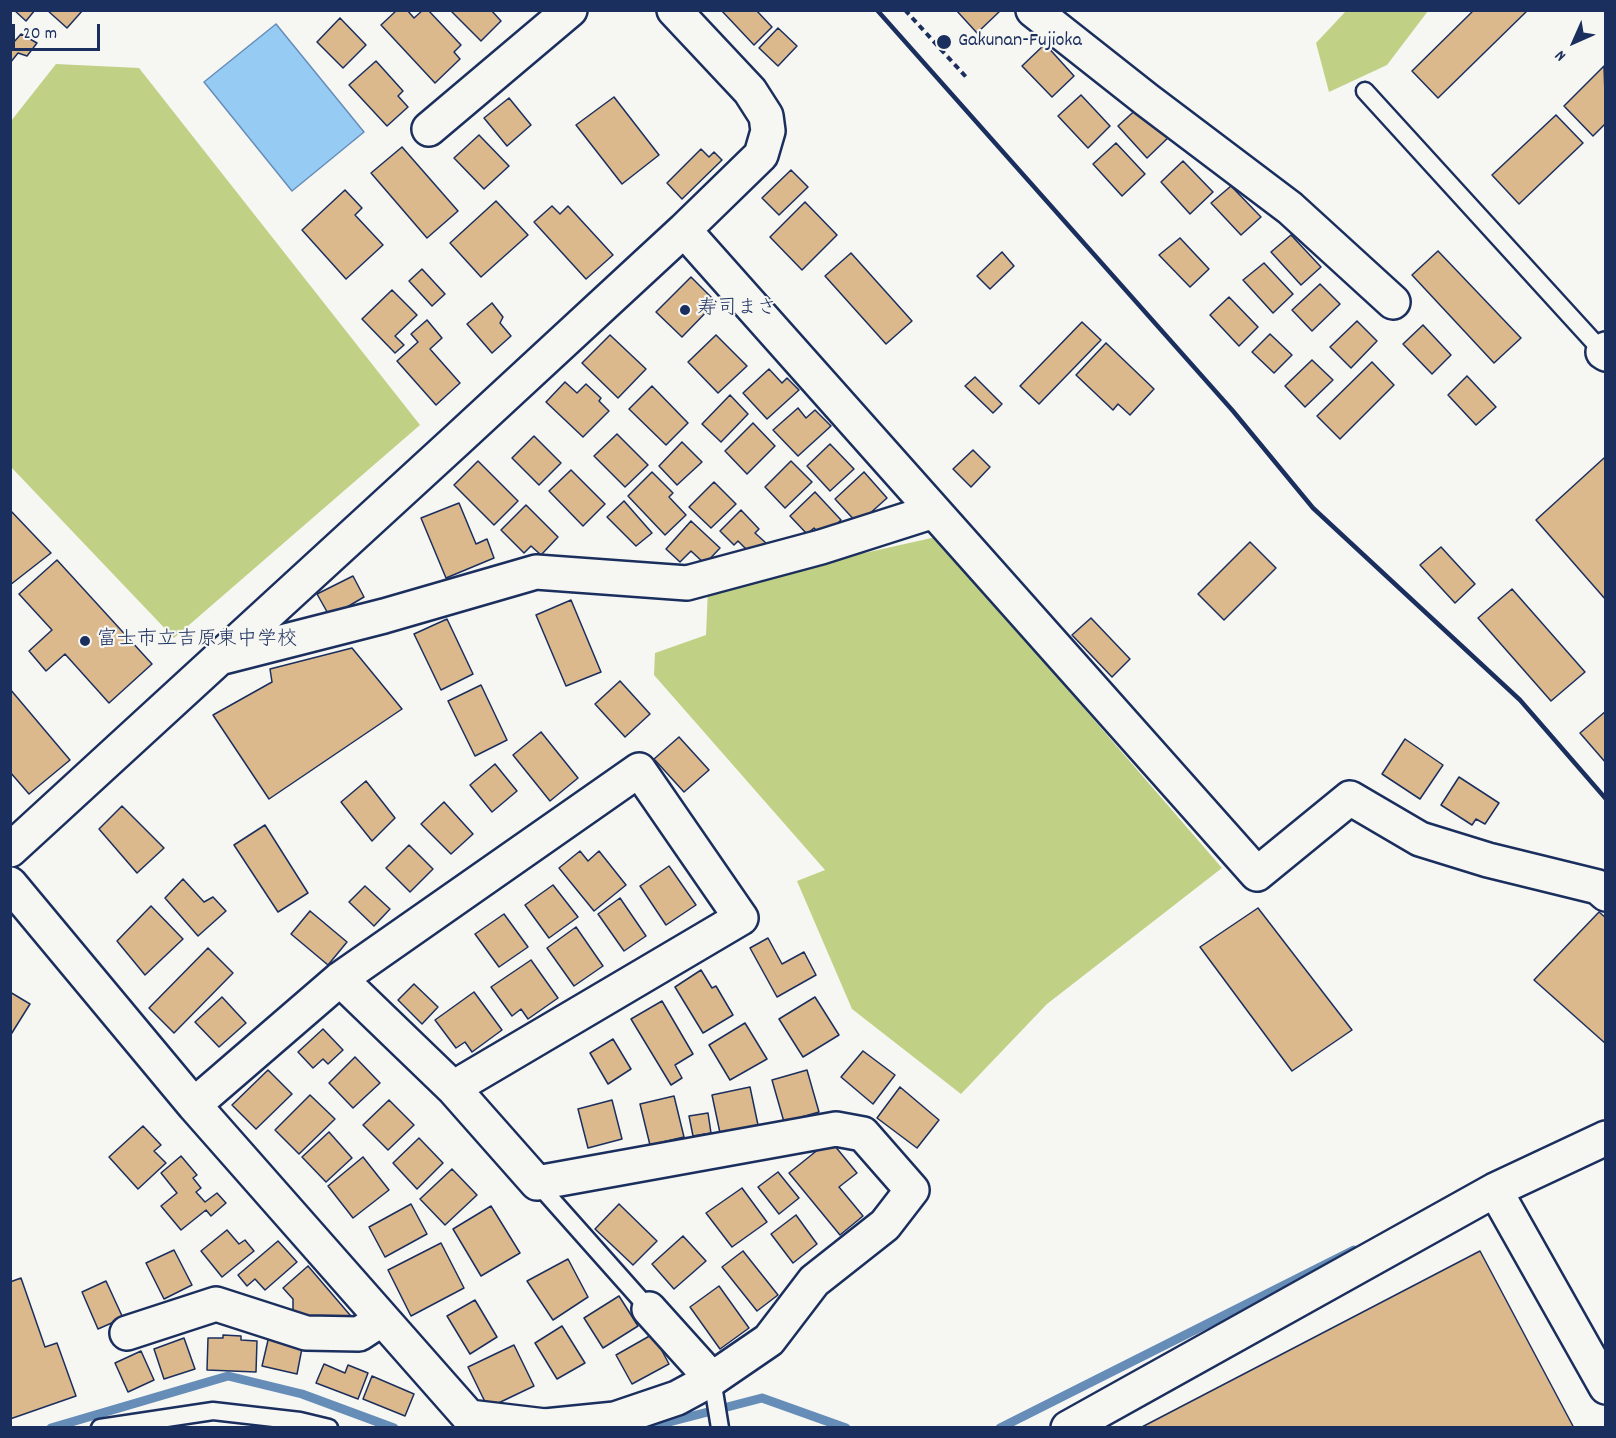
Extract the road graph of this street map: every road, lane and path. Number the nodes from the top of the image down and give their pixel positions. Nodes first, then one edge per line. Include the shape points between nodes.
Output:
1 (570, 10) edge
2 (675, 10) edge
3 (905, 10) edge
4 (1033, 10) edge
5 (967, 78) dead end
6 (1365, 91) dead end
7 (429, 129) dead end
8 (684, 230) junction
9 (1393, 302) dead end
10 (1605, 352) edge
11 (934, 511) junction
12 (219, 658) junction
13 (10, 850) edge
14 (10, 884) edge
15 (1605, 894) edge
16 (340, 979) junction
17 (453, 1088) junction
18 (194, 1105) junction
19 (1605, 1138) edge
20 (537, 1183) junction
21 (1495, 1190) junction
22 (649, 1309) joint
23 (382, 1319) junction
24 (127, 1333) dead end
25 (712, 1379) junction
26 (1605, 1387) edge
27 (720, 1424) edge
28 (100, 1428) edge
29 (329, 1428) edge
30 (1068, 1428) edge

1 - 7 street
2 - 8 street via 750,91 766,116 768,131 761,155
3 - 5 path
4 - 9 street via 1290,208
6 - 10 lane
8 - 11 street
8 - 12 street
11 - 12 street via 687,583 536,572
11 - 15 street via 1257,874 1350,798 1420,839 1598,887
12 - 13 street
14 - 18 street
16 - 17 street
16 - 17 street via 639,770 741,918
16 - 18 street
17 - 20 street
18 - 23 street
19 - 21 street
20 - 22 lane
20 - 25 street via 836,1129 863,1134 912,1190 885,1225 814,1281 769,1340
21 - 26 street
21 - 30 street
22 - 25 street
23 - 24 street via 359,1334 306,1333 216,1304
23 - 25 street via 469,1417 545,1426 615,1419 677,1398
25 - 27 lane
28 - 29 lane via 213,1411

